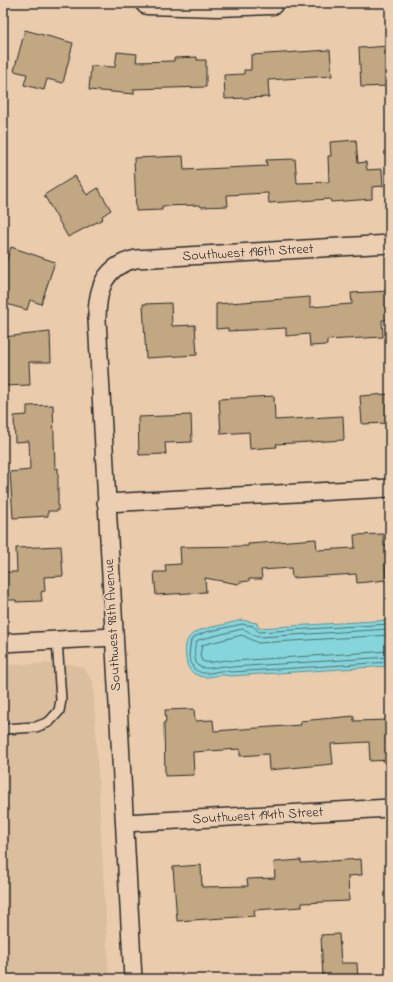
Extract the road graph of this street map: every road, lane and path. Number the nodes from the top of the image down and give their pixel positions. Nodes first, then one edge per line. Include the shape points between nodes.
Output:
1 (147, 3) edge
2 (272, 3) edge
3 (390, 244) edge
4 (110, 274) joint
5 (390, 488) edge
6 (106, 503) junction
7 (114, 637) junction
8 (57, 640) junction
9 (3, 644) edge
10 (3, 729) edge
11 (390, 808) edge
12 (125, 823) junction
13 (133, 979) edge

1 - 2 street
3 - 4 street, Southwest 196th Street via 136,259 121,264
4 - 6 street, Southwest 98th Avenue via 101,286 97,302
5 - 6 street
6 - 7 street, Southwest 98th Avenue
7 - 8 street
7 - 12 street, Southwest 98th Avenue
8 - 9 street
8 - 10 lane via 61,700 59,711 49,722 36,728
11 - 12 street, Southwest 194th Street
12 - 13 street, Southwest 98th Avenue

